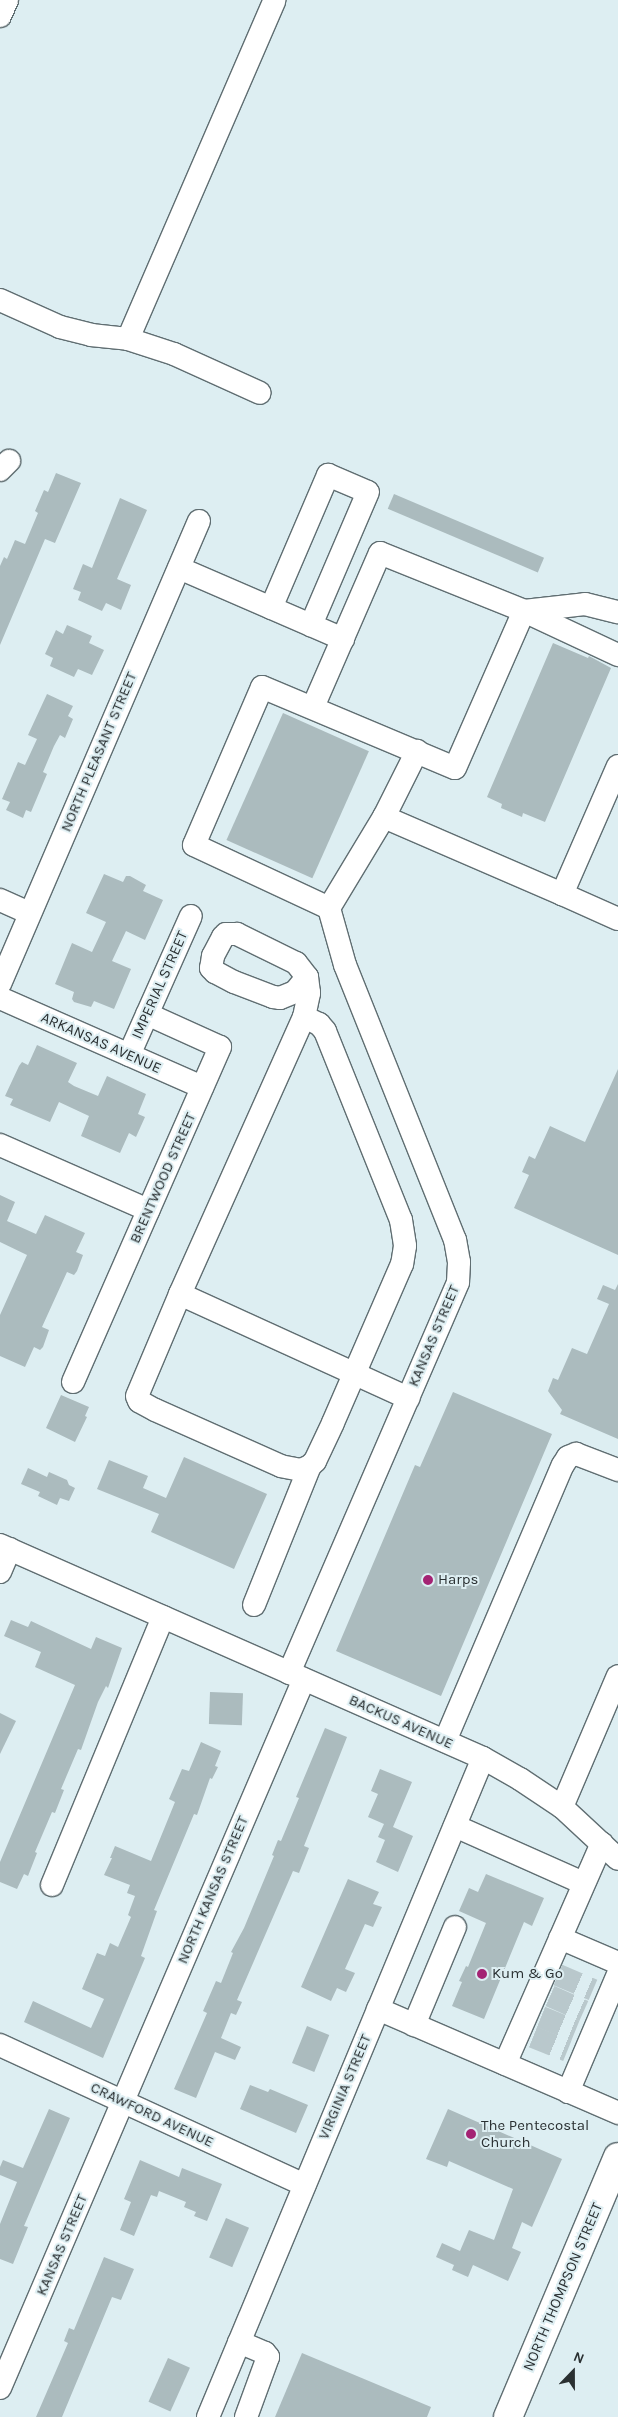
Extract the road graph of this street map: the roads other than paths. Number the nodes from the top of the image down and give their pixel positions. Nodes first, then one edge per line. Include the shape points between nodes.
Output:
1 (7, 0) edge
2 (275, 0) edge
3 (0, 16) edge
4 (0, 300) edge
5 (128, 339) junction
6 (260, 393) dead end
7 (199, 521) dead end
8 (179, 568) junction
9 (271, 608) junction
10 (524, 610) junction
11 (618, 612) edge
12 (311, 625) junction
13 (343, 639) junction
14 (618, 655) edge
15 (313, 707) junction
16 (417, 750) junction
17 (617, 772) edge
18 (384, 817) junction
19 (562, 894) junction
20 (0, 900) edge
21 (329, 908) junction
22 (30, 913) junction
23 (191, 916) dead end
24 (618, 919) edge
25 (307, 977) dead end
26 (0, 984) edge
27 (0, 998) edge
28 (147, 1014) junction
29 (304, 1017) junction
30 (129, 1055) junction
31 (202, 1087) junction
32 (0, 1145) edge
33 (148, 1210) junction
34 (180, 1294) junction
35 (355, 1373) junction
36 (74, 1382) dead end
37 (408, 1398) junction
38 (302, 1468) junction
39 (618, 1470) edge
40 (5, 1547) edge
41 (0, 1572) edge
42 (254, 1605) dead end
43 (163, 1617) junction
44 (296, 1676) junction
45 (618, 1676) edge
46 (445, 1741) junction
47 (483, 1758) junction
48 (562, 1807) junction
49 (455, 1826) junction
50 (612, 1851) edge
51 (583, 1883) junction
52 (52, 1885) dead end
53 (455, 1927) dead end
54 (560, 1938) junction
55 (618, 1963) edge
56 (618, 1974) edge
57 (378, 2009) junction
58 (414, 2025) junction
59 (0, 2045) edge
60 (505, 2064) junction
61 (568, 2092) junction
62 (123, 2101) junction
63 (618, 2113) edge
64 (618, 2157) edge
65 (304, 2185) junction
66 (239, 2342) junction
67 (0, 2388) edge
68 (208, 2417) edge
69 (246, 2417) edge
70 (508, 2417) edge

1 - 3 street
2 - 5 street
4 - 5 street via 60,327
5 - 6 street via 174,354
7 - 8 street, NORTH PLEASANT STREET
8 - 9 street
8 - 22 street, NORTH PLEASANT STREET
9 - 12 street
9 - 12 street via 328,475 336,478 368,492
10 - 11 street via 585,604
10 - 13 street via 380,553
10 - 14 street
10 - 16 street via 455,768
12 - 13 street
13 - 15 street
15 - 16 street
15 - 21 street via 262,687 194,845
16 - 18 street
17 - 19 street
18 - 19 street
18 - 21 street
19 - 24 street
20 - 22 street
21 - 37 street, KANSAS STREET via 345,966 455,1240 459,1262 458,1282
22 - 26 street, NORTH PLEASANT STREET
23 - 28 street, IMPERIAL STREET
25 - 29 street via 309,993
27 - 30 street, ARKANSAS AVENUE
28 - 30 street, IMPERIAL STREET
28 - 31 street, BRENTWOOD STREET via 220,1047
29 - 34 street
29 - 35 street via 325,1031 404,1232 402,1264
30 - 31 street, ARKANSAS AVENUE
31 - 33 street, BRENTWOOD STREET
32 - 33 street
33 - 36 street, BRENTWOOD STREET
34 - 35 street
34 - 38 street via 138,1389 139,1401
35 - 37 street
35 - 38 street via 333,1423
37 - 44 street, KANSAS STREET
38 - 42 street
39 - 46 street via 576,1454 568,1457
40 - 41 street
40 - 43 street, BACKUS AVENUE
43 - 44 street, BACKUS AVENUE
43 - 52 street
44 - 46 street, BACKUS AVENUE
44 - 62 street, NORTH KANSAS STREET
45 - 48 street
46 - 47 street, BACKUS AVENUE
47 - 48 street, BACKUS AVENUE
47 - 49 street, VIRGINIA STREET
48 - 50 street, BACKUS AVENUE
49 - 51 street
49 - 57 street, VIRGINIA STREET
50 - 51 street
51 - 54 street
53 - 58 street
54 - 55 street
54 - 60 street via 552,1972 530,2024
56 - 61 street via 601,1993 583,2034
57 - 58 street
57 - 65 street, VIRGINIA STREET
58 - 60 street
59 - 62 street, CRAWFORD AVENUE
60 - 61 street
61 - 63 street
62 - 65 street, CRAWFORD AVENUE
62 - 67 street, KANSAS STREET
64 - 70 main road, NORTH THOMPSON STREET
65 - 66 street, VIRGINIA STREET
66 - 68 street, VIRGINIA STREET
66 - 69 street via 268,2357

